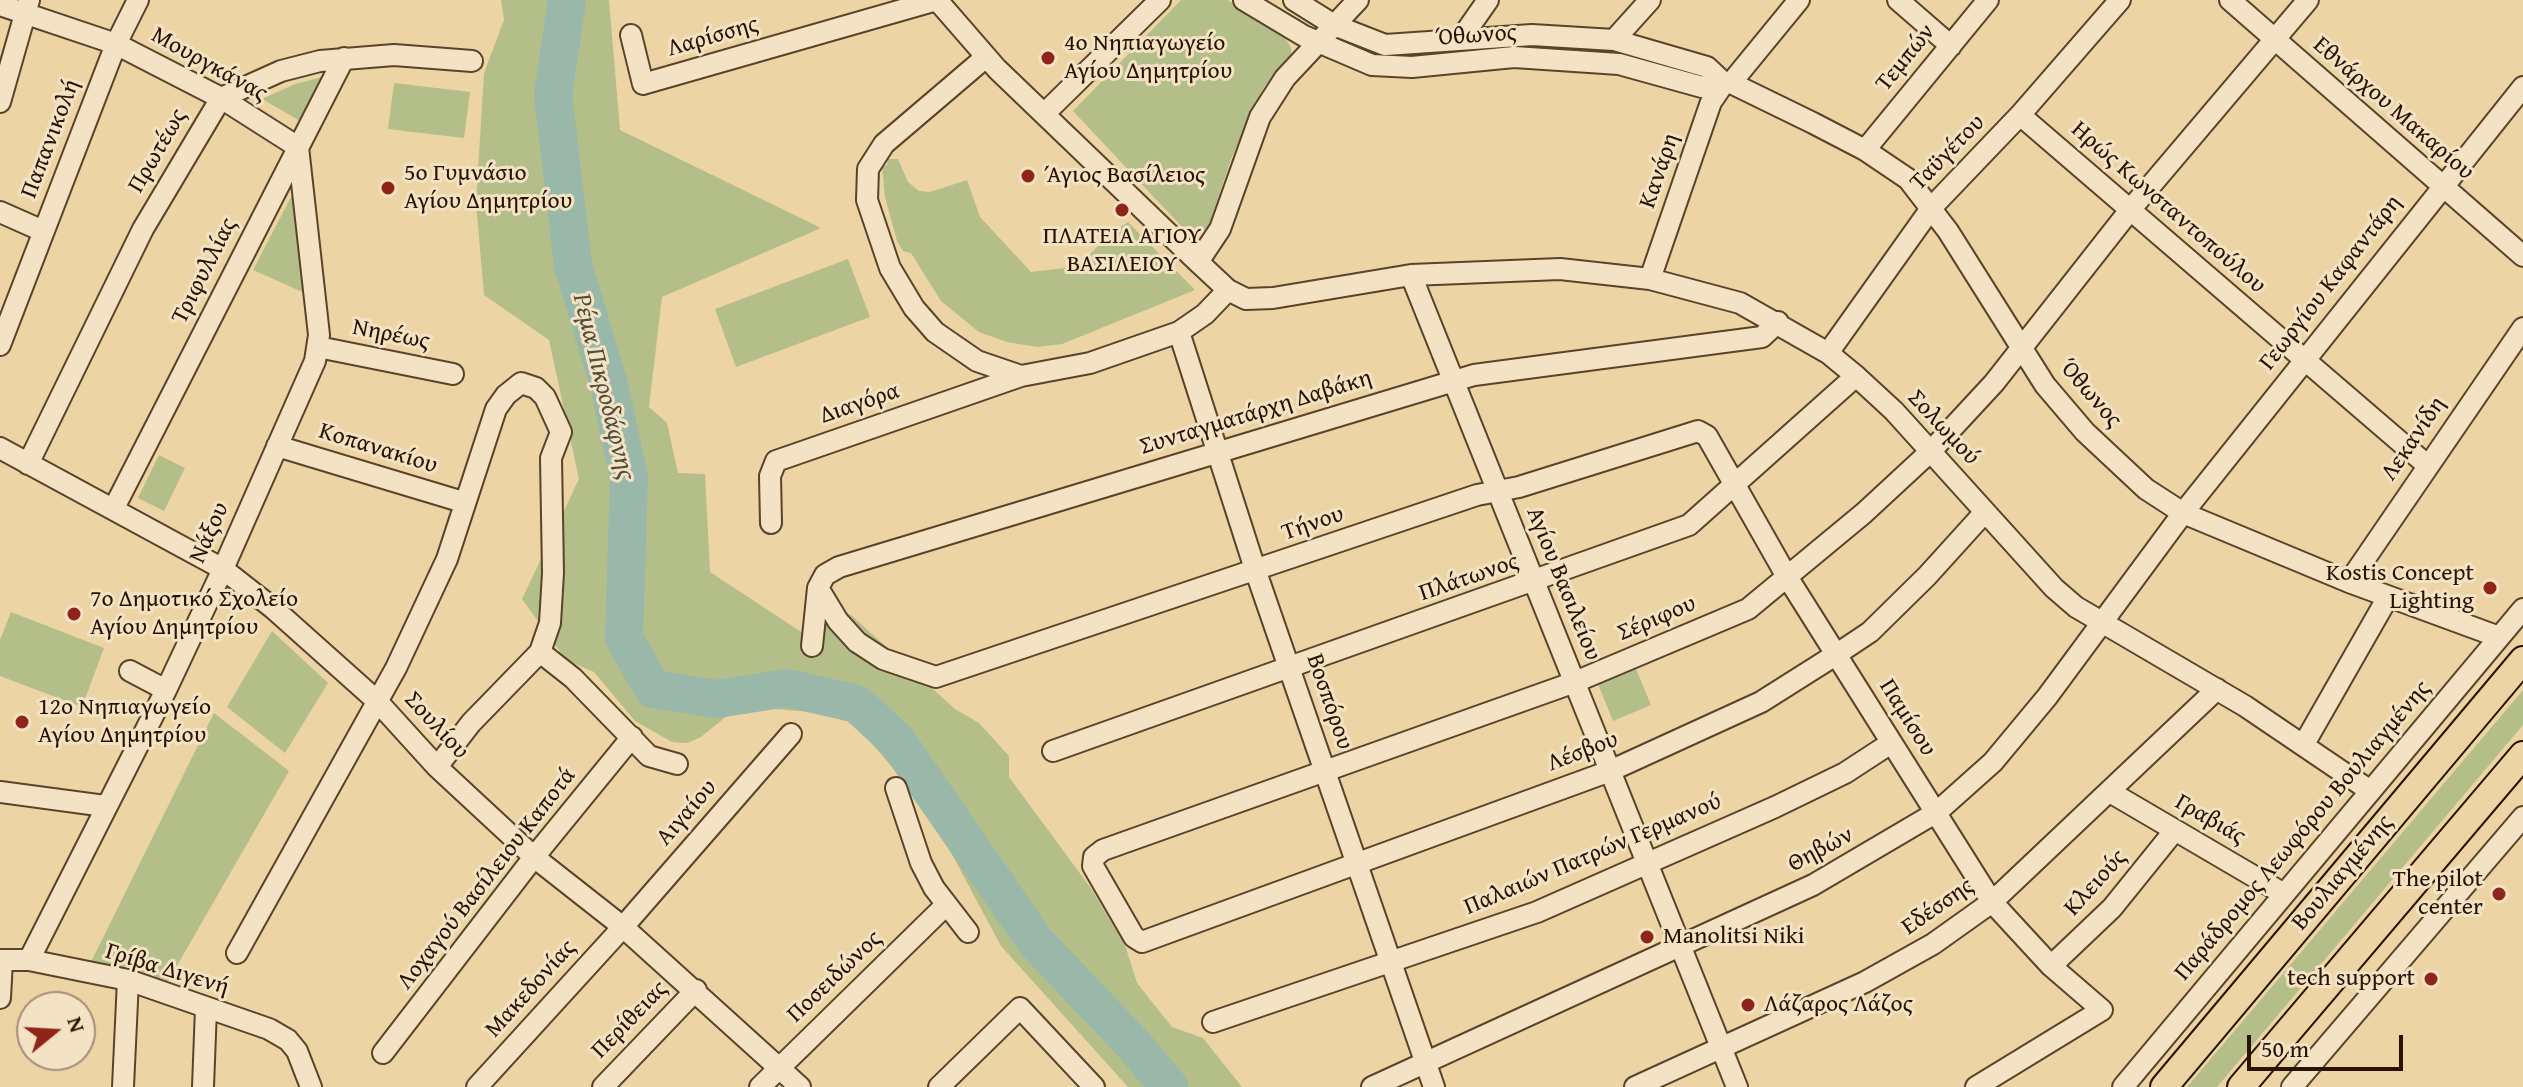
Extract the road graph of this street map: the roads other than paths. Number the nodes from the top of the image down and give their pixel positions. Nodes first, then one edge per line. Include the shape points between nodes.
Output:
1 (138, 0) edge
2 (937, 0) edge
3 (1160, 0) edge
4 (1244, 0) edge
5 (1294, 0) edge
6 (1358, 0) edge
7 (1488, 0) edge
8 (1650, 0) edge
9 (1799, 0) edge
10 (1898, 0) edge
11 (1988, 0) edge
12 (2120, 0) edge
13 (2230, 0) edge
14 (2308, 0) edge
15 (0, 5) edge
16 (27, 6) edge
17 (1334, 25) junction
18 (631, 35) dead end
19 (2274, 39) junction
20 (1460, 40) junction
21 (1614, 40) junction
22 (1317, 43) junction
23 (116, 44) junction
24 (1951, 46) junction
25 (986, 57) junction
26 (344, 58) junction
27 (472, 61) dead end
28 (1727, 83) junction
29 (2523, 87) edge
30 (221, 98) junction
31 (0, 102) edge
32 (1044, 114) junction
33 (2020, 115) junction
34 (298, 147) junction
35 (1865, 150) junction
36 (2441, 187) junction
37 (1932, 207) junction
38 (2130, 210) junction
39 (0, 212) edge
40 (43, 231) junction
41 (2523, 256) edge
42 (1198, 262) junction
43 (1411, 275) junction
44 (1650, 279) junction
45 (1228, 290) junction
46 (1778, 322) junction
47 (2523, 328) edge
48 (1179, 332) junction
49 (0, 345) edge
50 (2021, 346) junction
51 (318, 347) junction
52 (1828, 353) junction
53 (2304, 360) junction
54 (453, 374) dead end
55 (1021, 376) junction
56 (1856, 376) junction
57 (1453, 380) junction
58 (1698, 431) joint
59 (277, 446) junction
60 (0, 448) edge
61 (1931, 451) junction
62 (1217, 452) junction
63 (28, 464) junction
64 (2427, 465) junction
65 (1733, 484) junction
66 (1499, 492) junction
67 (463, 502) junction
68 (114, 508) junction
69 (1985, 512) junction
70 (2183, 513) junction
71 (771, 523) dead end
72 (223, 569) junction
73 (1256, 572) junction
74 (1786, 575) junction
75 (2349, 582) junction
76 (1535, 583) junction
77 (818, 588) junction
78 (2388, 597) junction
79 (2523, 609) edge
80 (2102, 624) junction
81 (2499, 637) junction
82 (812, 646) dead end
83 (540, 652) junction
84 (1837, 654) junction
85 (2523, 660) edge
86 (1290, 668) junction
87 (130, 671) dead end
88 (1575, 682) junction
89 (2217, 689) junction
90 (166, 690) junction
91 (377, 701) junction
92 (791, 734) dead end
93 (632, 737) junction
94 (1891, 743) junction
95 (2304, 744) junction
96 (1053, 751) dead end
97 (2523, 755) edge
98 (677, 764) dead end
99 (437, 767) junction
100 (1325, 769) junction
101 (1610, 771) junction
102 (896, 788) dead end
103 (2369, 790) junction
104 (0, 792) edge
105 (2110, 792) junction
106 (105, 806) junction
107 (1937, 812) junction
108 (2520, 828) edge
109 (2175, 830) junction
110 (534, 857) junction
111 (1647, 863) junction
112 (1357, 864) junction
113 (2284, 894) junction
114 (1992, 902) junction
115 (946, 905) junction
116 (623, 927) junction
117 (968, 932) dead end
118 (1142, 942) joint
119 (1681, 947) junction
120 (237, 953) dead end
121 (1, 960) edge
122 (29, 960) junction
123 (1390, 961) junction
124 (2051, 966) junction
125 (128, 980) junction
126 (696, 990) junction
127 (0, 998) edge
128 (206, 1008) junction
129 (1213, 1022) dead end
130 (1721, 1047) junction
131 (383, 1053) dead end
132 (1426, 1063) junction
133 (779, 1067) junction
134 (123, 1087) edge
135 (203, 1087) edge
136 (311, 1087) edge
137 (477, 1087) edge
138 (603, 1087) edge
139 (760, 1087) edge
140 (800, 1087) edge
141 (939, 1087) edge
142 (1094, 1087) edge
143 (1372, 1087) edge
144 (1434, 1087) edge
145 (1635, 1087) edge
146 (1737, 1087) edge
147 (1976, 1087) edge
148 (2123, 1087) edge
149 (2164, 1087) edge
150 (2241, 1087) edge
151 (2292, 1087) edge

1 - 23 street, Παπανικολή
2 - 18 street, Λαρίσσης via 643,84
2 - 25 street
3 - 32 street
4 - 22 street, Όθωνος
5 - 17 street, Όθωνος
6 - 17 street
7 - 20 street
8 - 21 street
9 - 28 street, Κανάρη
10 - 24 street
11 - 24 street, Τεμπών
12 - 33 street, Ταϋγέτου
13 - 19 street, Εθνάρχου Μακαρίου
14 - 19 street, Σέριφου
15 - 16 street, Μουργκάνας
16 - 23 street, Μουργκάνας
16 - 31 street
17 - 20 street, Όθωνος via 1385,45
17 - 22 street
19 - 36 street, Εθνάρχου Μακαρίου
19 - 38 street, Σέριφου
20 - 21 street, Όθωνος via 1532,35
21 - 28 street, Όθωνος via 1707,67
22 - 28 street, Όθωνος via 1388,67 1559,58 1650,70 1702,87
22 - 42 street via 1260,117 1220,229
23 - 30 street, Μουργκάνας
23 - 40 street, Παπανικολή
24 - 35 street, Τεμπών
25 - 32 street
25 - 55 street via 884,144 874,155 865,186 890,268 923,319 977,361
26 - 27 street, Πρωτέως via 394,55
26 - 30 street, Πρωτέως via 281,71
26 - 34 street, Τριφυλλίας
28 - 35 street, Όθωνος
28 - 44 street, Κανάρη via 1711,102
29 - 36 street, Γεωργίου Καφαντάρη
30 - 34 street, Μουργκάνας
30 - 63 street, Πρωτέως via 143,229
32 - 42 street
33 - 37 street, Ταϋγέτου
33 - 38 street, Ηρώς Κωνσταντοπούλου
34 - 51 street, Νάξου
34 - 68 street, Τριφυλλίας
35 - 37 street, Όθωνος via 1908,179
36 - 41 street, Εθνάρχου Μακαρίου
36 - 53 street, Γεωργίου Καφαντάρη
37 - 50 street, Όθωνος
37 - 52 street, Ταϋγέτου
38 - 50 street, Σέριφου
38 - 53 street, Ηρώς Κωνσταντοπούλου
39 - 40 street
40 - 49 street, Παπανικολή
42 - 45 street
43 - 44 street, Σολωμού via 1560,269
43 - 45 street via 1257,300
43 - 57 street, Αγίου Βασιλείου
44 - 46 street, Σολωμού via 1729,300
45 - 48 street
46 - 52 street, Σολωμού
46 - 57 street, Συνταγματάρχη Δαβάκη via 1762,337
47 - 64 street, Λεκανίδη
48 - 55 street via 1090,363
48 - 62 street, Βοσπόρου
50 - 61 street, Σέριφου
50 - 70 street, Όθωνος via 2045,385 2085,432 2146,489
51 - 54 street, Νηρέως
51 - 59 street, Νάξου
52 - 56 street, Σολωμού
53 - 64 street, Ηρώς Κωνσταντοπούλου
53 - 70 street, Γεωργίου Καφαντάρη
55 - 71 street, Διαγόρα via 776,461 770,476
56 - 61 street, Σολωμού
56 - 65 street, Πλάτωνος
57 - 62 street, Συνταγματάρχη Δαβάκη
57 - 66 street, Αγίου Βασιλείου
58 - 65 street, Παμίσου via 1707,436
58 - 66 street, Τήνου
59 - 67 street, Κοπανακίου
59 - 72 street, Νάξου
60 - 63 street, Σουλίου
61 - 69 street, Σολωμού
61 - 74 street, Σέριφου
62 - 73 street, Βοσπόρου
62 - 77 street, Συνταγματάρχη Δαβάκη via 839,567 825,575
63 - 68 street, Σουλίου
64 - 75 street, Λεκανίδη
65 - 74 street, Παμίσου
65 - 76 street, Πλάτωνος via 1689,525
66 - 73 street, Τήνου via 1477,495
66 - 76 street, Αγίου Βασιλείου
67 - 83 street via 496,409 521,383 536,388 561,432 551,458 553,573 550,623
67 - 91 street via 447,559
68 - 72 street, Σουλίου
69 - 80 street, Σολωμού via 2054,588
69 - 84 street, Λέσβου via 1870,632
70 - 75 street, Όθωνος
70 - 80 street, Θηβών
72 - 90 street, Νάξου
72 - 91 street, Σουλίου
73 - 77 street, Τήνου via 936,677 883,659 857,642
73 - 86 street, Βοσπόρου
74 - 84 street, Παμίσου
74 - 88 street, Σέριφου via 1748,609
75 - 78 street, Όθωνος
76 - 86 street, Πλάτωνος
76 - 88 street, Αγίου Βασιλείου
77 - 82 street
78 - 81 street, Όθωνος
78 - 95 street
79 - 81 street, Παράδρομος Λεωφόρου Βουλιαγμένης
80 - 89 street, Σολωμού
80 - 107 street, Θηβών via 1993,762
81 - 103 street, Παράδρομος Λεωφόρου Βουλιαγμένης
83 - 93 street
83 - 99 street via 471,723
84 - 94 street, Παμίσου
84 - 101 street, Λέσβου via 1761,702
85 - 149 main road, Βουλιαγμένης
86 - 96 street, Πλάτωνος
86 - 100 street, Βοσπόρου
87 - 90 street
88 - 100 street, Σέριφου
88 - 101 street, Αγίου Βασιλείου
89 - 95 street, Σολωμού
89 - 105 street, Εδέσσης
90 - 106 street, Νάξου
91 - 99 street, Σουλίου
91 - 120 street
92 - 116 street, Αιγαίου
93 - 98 street via 649,756
93 - 110 street, Λοχαγού Βασίλειου Καποτά
94 - 107 street, Παμίσου
94 - 111 street, Παλαιών Πατρών Γερμανού via 1817,786
95 - 103 street, Σολωμού
97 - 150 main road
99 - 110 street, Σουλίου
100 - 112 street, Βοσπόρου
100 - 118 street, Σέριφου via 1094,857 1093,866 1134,937
101 - 111 street, Αγίου Βασιλείου
101 - 112 street, Λέσβου
102 - 115 street via 921,863
103 - 113 street, Παράδρομος Λεωφόρου Βουλιαγμένης
104 - 106 street
105 - 109 street, Γραβιάς
105 - 114 street, Εδέσσης
106 - 122 street, Νάξου
107 - 114 street, Παμίσου
107 - 119 street, Θηβών via 1813,885
108 - 151 street
109 - 113 street, Γραβιάς
109 - 124 street, Κλειούς via 2112,908
110 - 116 street, Σουλίου
110 - 131 street, Λοχαγού Βασίλειου Καποτά
111 - 119 street, Αγίου Βασιλείου
111 - 123 street, Παλαιών Πατρών Γερμανού via 1520,919
112 - 118 street, Λέσβου
112 - 123 street, Βοσπόρου
113 - 148 street, Παράδρομος Λεωφόρου Βουλιαγμένης
114 - 124 street, Παμίσου
114 - 130 street, Εδέσσης via 1887,971
115 - 117 street
115 - 133 street, Ποσειδώνος
116 - 126 street, Σουλίου
116 - 137 street, Μακεδονίας
119 - 130 street, Αγίου Βασιλείου
119 - 132 street, Θηβών
121 - 122 street, Γρίβα Διγενή
121 - 127 street
122 - 125 street, Γρίβα Διγενή
123 - 129 street, Παλαιών Πατρών Γερμανού
123 - 132 street, Βοσπόρου
124 - 147 street, Παμίσου via 2102,1010
125 - 128 street, Γρίβα Διγενή
125 - 134 street
126 - 133 street, Σουλίου
126 - 138 street, Περίθειας
128 - 135 street
128 - 136 street, Γρίβα Διγενή via 288,1040 304,1062
130 - 145 street, Εδέσσης
130 - 146 street, Αγίου Βασιλείου
132 - 143 street, Θηβών
132 - 144 street, Βοσπόρου
133 - 139 street, Ποσειδώνος
133 - 140 street, Σουλίου
141 - 142 street via 1020,1008

